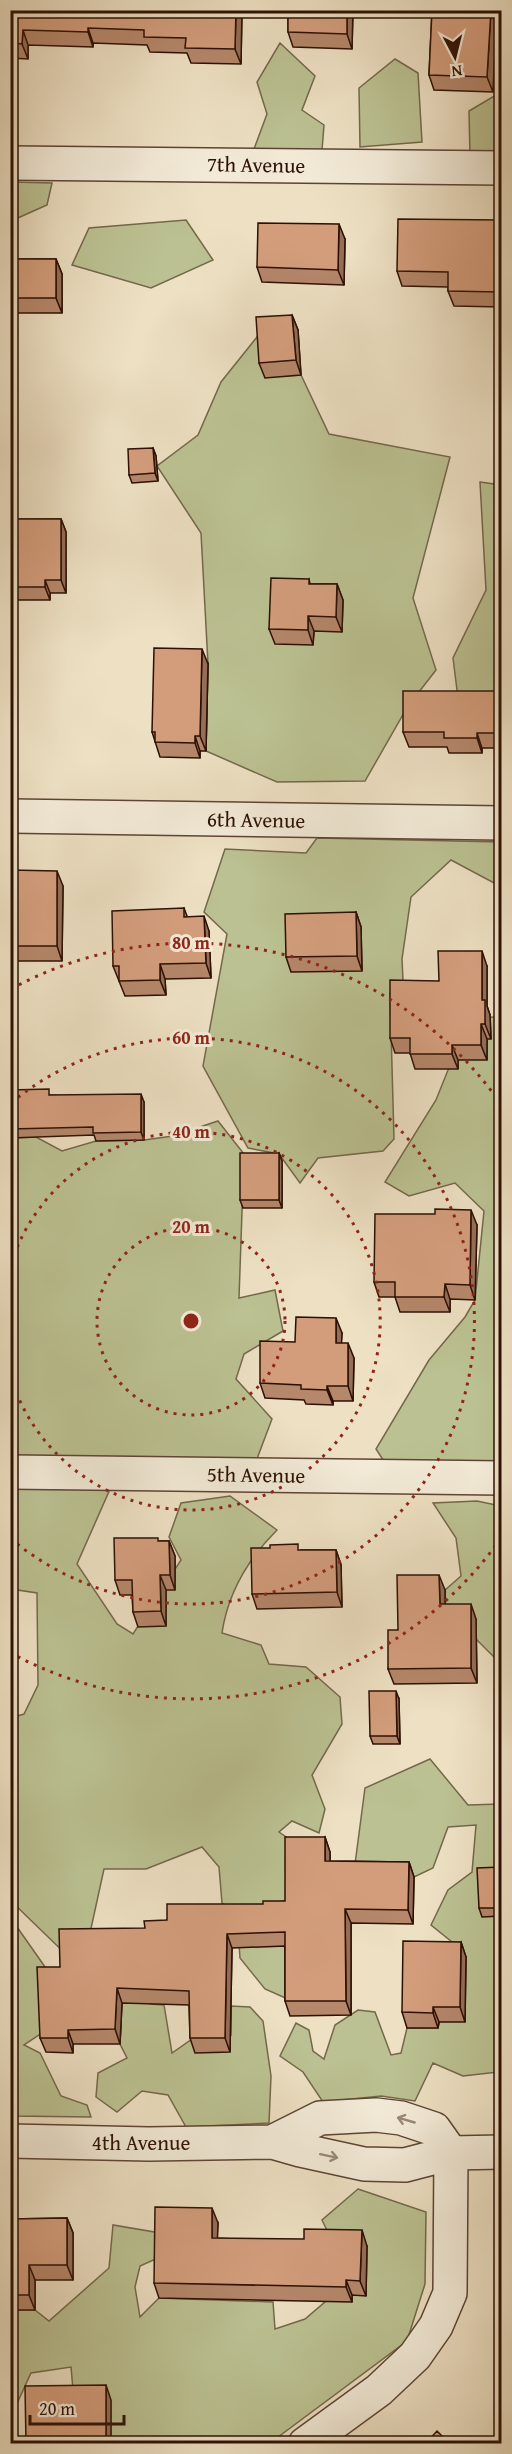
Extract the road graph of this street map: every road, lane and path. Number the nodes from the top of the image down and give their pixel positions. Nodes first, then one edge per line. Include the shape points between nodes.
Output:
1 (10, 163) edge
2 (501, 168) edge
3 (10, 816) edge
4 (501, 823) edge
5 (10, 1472) edge
6 (501, 1478) edge
7 (10, 2141) edge
8 (272, 2142) junction
9 (501, 2152) edge
10 (451, 2153) junction
11 (304, 2444) edge

1 - 2 street, 7th Avenue
3 - 4 street, 6th Avenue
5 - 6 street, 5th Avenue
7 - 8 street, 4th Avenue
8 -> 10 street, 4th Avenue via 364,2164 405,2165
10 -> 8 street, 4th Avenue via 434,2129 376,2115 320,2118
9 - 10 street, 4th Avenue
10 - 11 street via 450,2293 436,2326 415,2356 379,2390

